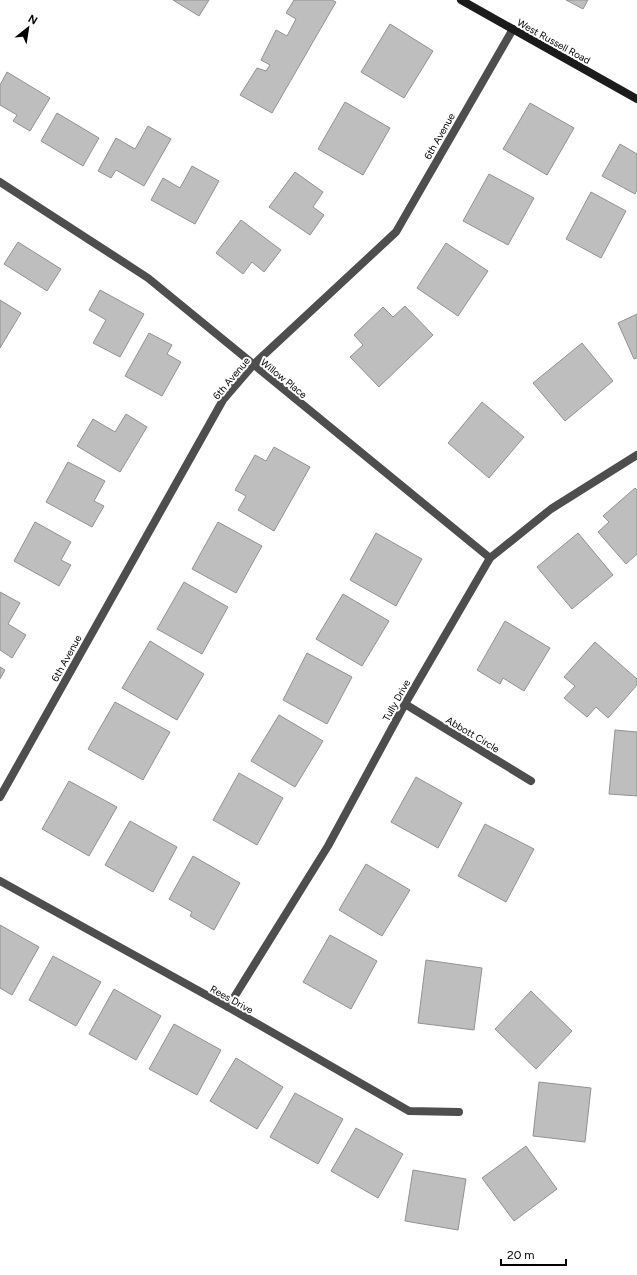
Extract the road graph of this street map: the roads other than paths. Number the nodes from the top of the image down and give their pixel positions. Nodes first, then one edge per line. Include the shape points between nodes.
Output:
1 (461, 0) edge
2 (513, 29) junction
3 (637, 99) edge
4 (0, 182) edge
5 (253, 365) junction
6 (637, 455) edge
7 (490, 558) junction
8 (405, 704) junction
9 (531, 781) dead end
10 (0, 797) edge
11 (0, 881) edge
12 (228, 1007) junction
13 (459, 1112) dead end

1 - 2 street, West Russell Road
2 - 3 street, West Russell Road
2 - 5 street, 6th Avenue via 396,232
4 - 5 street, Willow Place via 148,278
5 - 7 street, Willow Place
5 - 10 street, 6th Avenue via 223,400
6 - 7 street, Tully Drive via 551,509
7 - 8 street, Tully Drive
8 - 9 street, Abbott Circle
8 - 12 street, Tully Drive via 328,846
11 - 12 street, Rees Drive
12 - 13 street, Rees Drive via 409,1111

